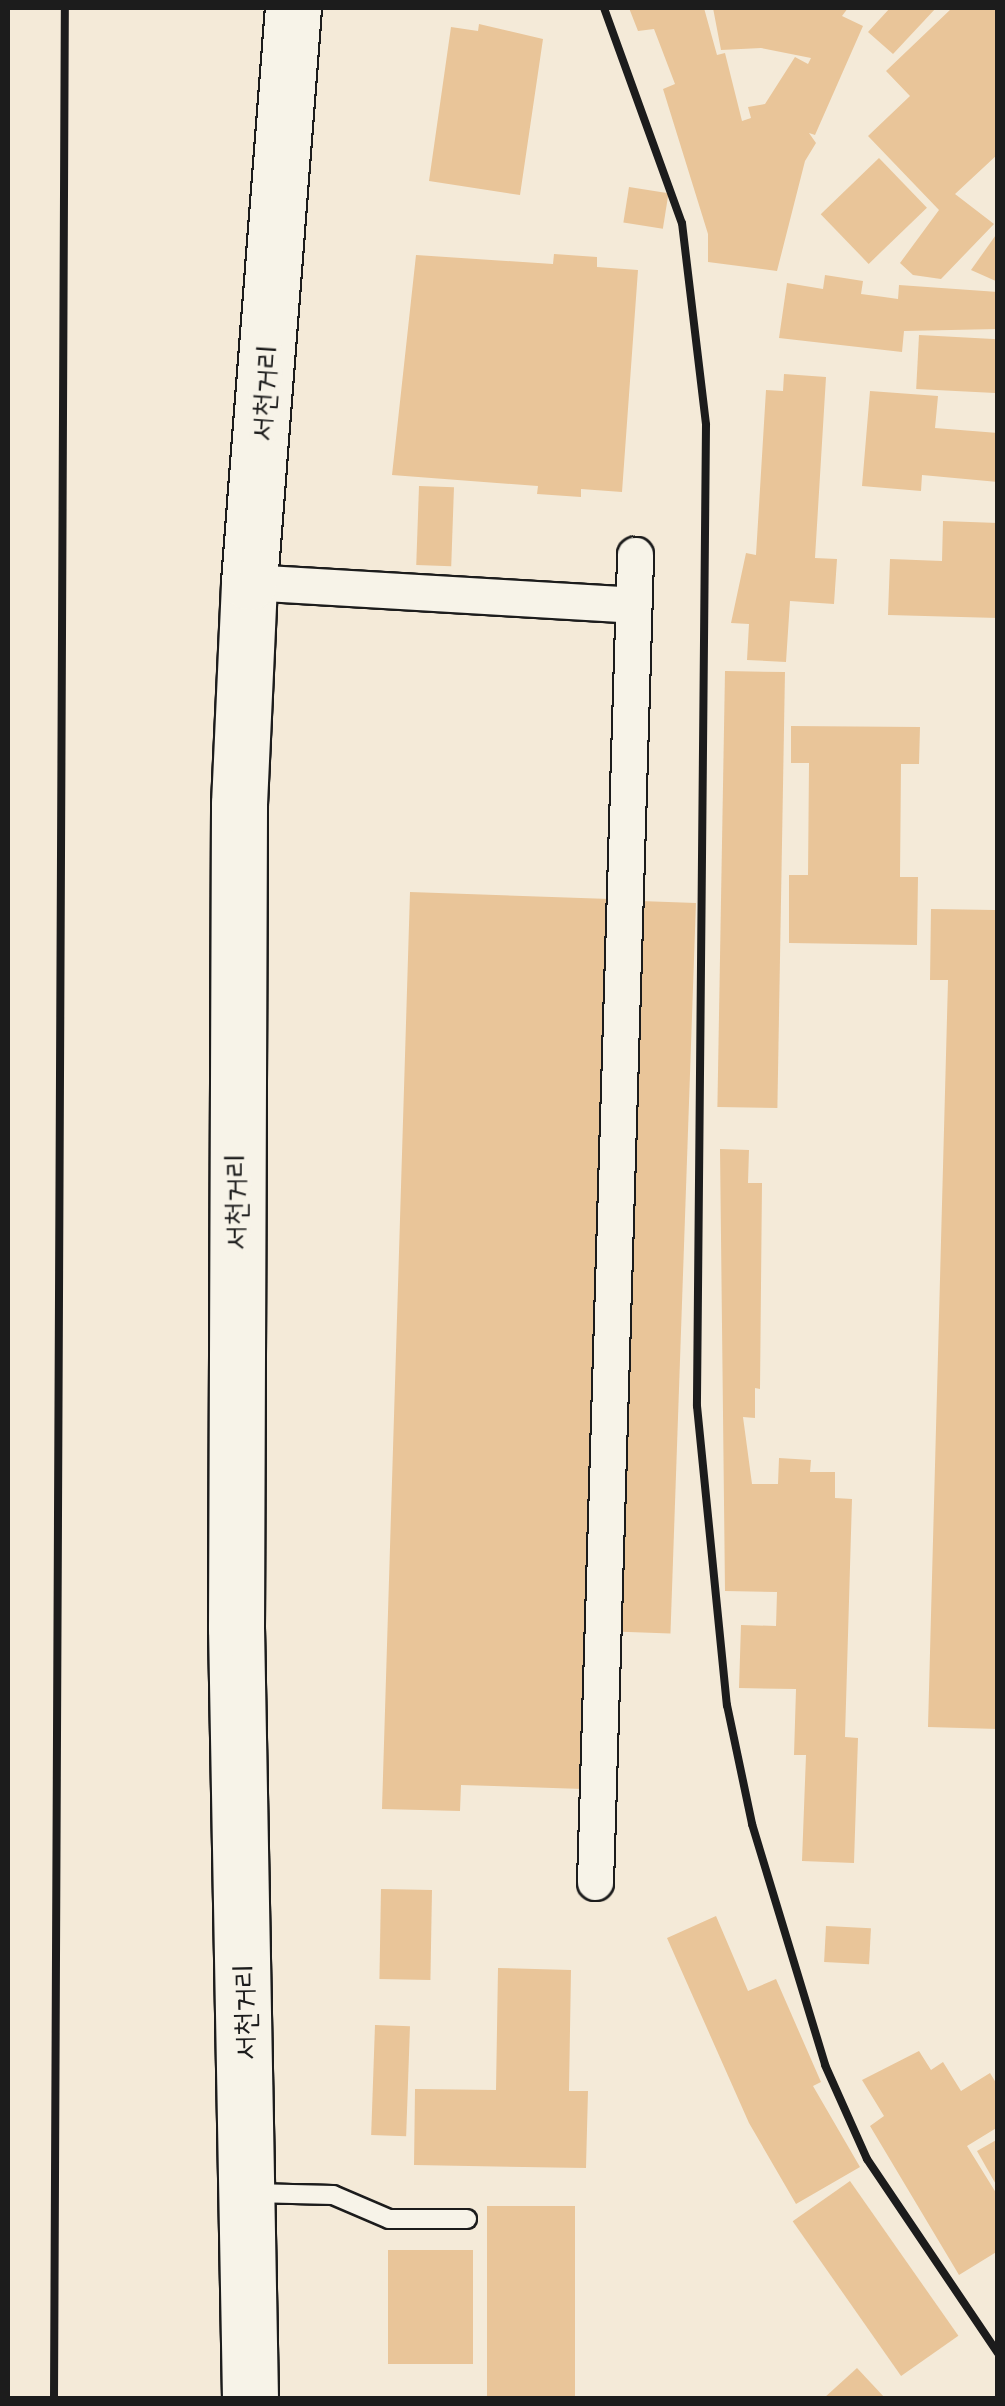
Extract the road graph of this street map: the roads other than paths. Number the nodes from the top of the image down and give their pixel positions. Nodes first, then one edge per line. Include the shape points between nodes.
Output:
1 (293, 8) edge
2 (635, 555) dead end
3 (249, 582) junction
4 (632, 605) junction
5 (595, 1882) dead end
6 (246, 2193) junction
7 (467, 2220) dead end
8 (250, 2398) edge

1 - 3 main road, 서천거리
2 - 4 street
3 - 4 street
3 - 6 main road, 서천거리 via 233,1188
4 - 5 street
6 - 7 lane via 332,2195 389,2220
6 - 8 main road, 서천거리

